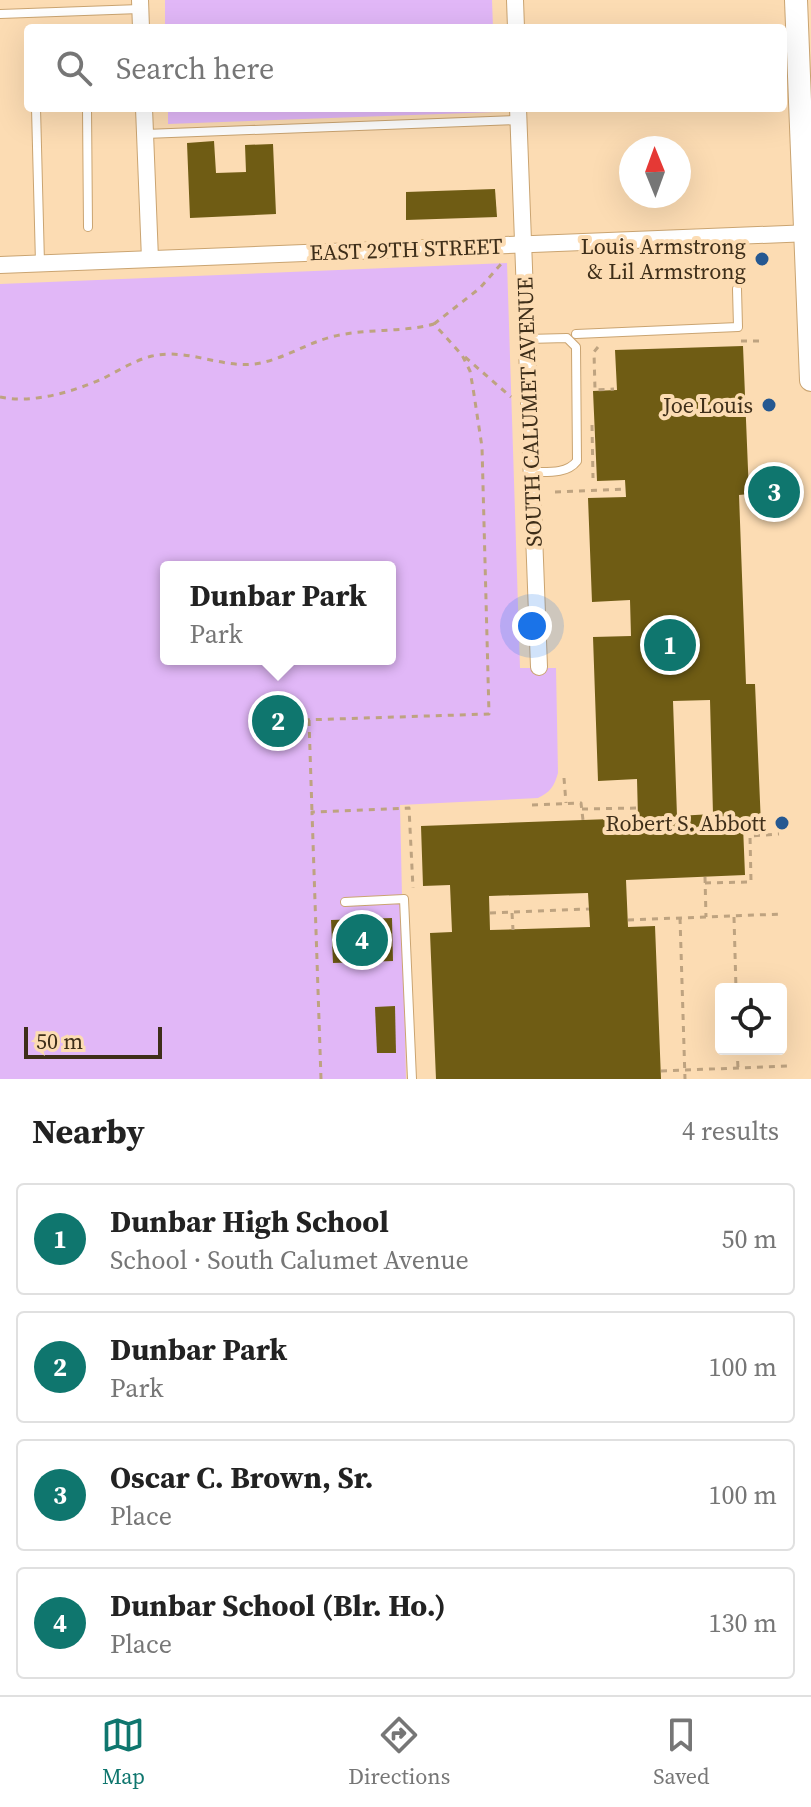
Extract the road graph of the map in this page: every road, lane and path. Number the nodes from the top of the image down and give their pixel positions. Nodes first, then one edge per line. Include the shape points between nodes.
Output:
1 (515, 0) edge
2 (796, 0) edge
3 (140, 5) edge
4 (0, 14) edge
5 (516, 24) edge
6 (36, 112) edge
7 (87, 112) edge
8 (144, 112) edge
9 (519, 114) edge
10 (145, 134) junction
11 (88, 227) dead end
12 (808, 233) edge
13 (523, 245) junction
14 (150, 259) junction
15 (40, 263) junction
16 (501, 264) dead end
17 (0, 265) edge
18 (737, 289) dead end
19 (434, 324) junction
20 (576, 334) dead end
21 (527, 339) junction
22 (761, 341) dead end
23 (732, 342) dead end
24 (599, 346) dead end
25 (462, 355) junction
26 (811, 380) edge
27 (614, 389) dead end
28 (0, 397) edge
29 (511, 398) dead end
30 (591, 419) dead end
31 (531, 472) junction
32 (593, 478) dead end
33 (626, 489) dead end
34 (555, 492) dead end
35 (539, 667) dead end
36 (272, 696) dead end
37 (309, 720) junction
38 (273, 721) junction
39 (269, 733) dead end
40 (564, 778) dead end
41 (566, 803) junction
42 (532, 805) dead end
43 (638, 808) dead end
44 (582, 809) junction
45 (312, 812) dead end
46 (583, 820) dead end
47 (779, 834) dead end
48 (705, 877) dead end
49 (705, 883) junction
50 (345, 902) dead end
51 (589, 909) dead end
52 (512, 912) junction
53 (490, 913) dead end
54 (782, 914) dead end
55 (734, 916) junction
56 (706, 917) junction
57 (680, 918) junction
58 (628, 920) dead end
59 (513, 930) dead end
60 (736, 983) edge
61 (737, 1055) edge
62 (788, 1066) dead end
63 (738, 1068) junction
64 (685, 1070) junction
65 (661, 1071) dead end
66 (412, 1079) edge
67 (685, 1079) edge

1 - 5 street
2 - 12 main road
3 - 4 lane
6 - 15 lane
7 - 11 lane
8 - 10 street
9 - 10 lane
9 - 13 street, SOUTH CALUMET AVENUE
10 - 14 street
12 - 13 street, EAST 29TH STREET
12 - 26 main road
13 - 14 street, EAST 29TH STREET
13 - 21 street, SOUTH CALUMET AVENUE
14 - 15 street, EAST 29TH STREET
15 - 17 street, EAST 29TH STREET
16 - 19 path
18 - 20 lane via 738,327
19 - 25 path
19 - 28 path via 328,338 257,364 230,365 177,353 151,356 67,391
21 - 31 street, SOUTH CALUMET AVENUE
21 - 31 lane via 567,338 576,347 577,461 559,471
22 - 23 path
24 - 27 path via 594,352 593,390
25 - 29 path
25 - 37 path via 470,371 482,447 489,714
30 - 32 path
31 - 35 street, SOUTH CALUMET AVENUE
33 - 34 path
36 - 38 path
37 - 38 path
37 - 45 path
38 - 39 path
40 - 41 path
41 - 42 path
41 - 44 path via 581,803
43 - 44 path
44 - 46 path
47 - 49 path via 750,836 751,882
48 - 49 path
49 - 56 path
50 - 66 lane via 404,899
51 - 52 path
52 - 53 path
52 - 59 path
54 - 55 path
55 - 56 path
55 - 60 path
56 - 57 path
57 - 58 path
57 - 64 path
61 - 63 path
62 - 63 path
63 - 64 path
64 - 65 path
64 - 67 path

